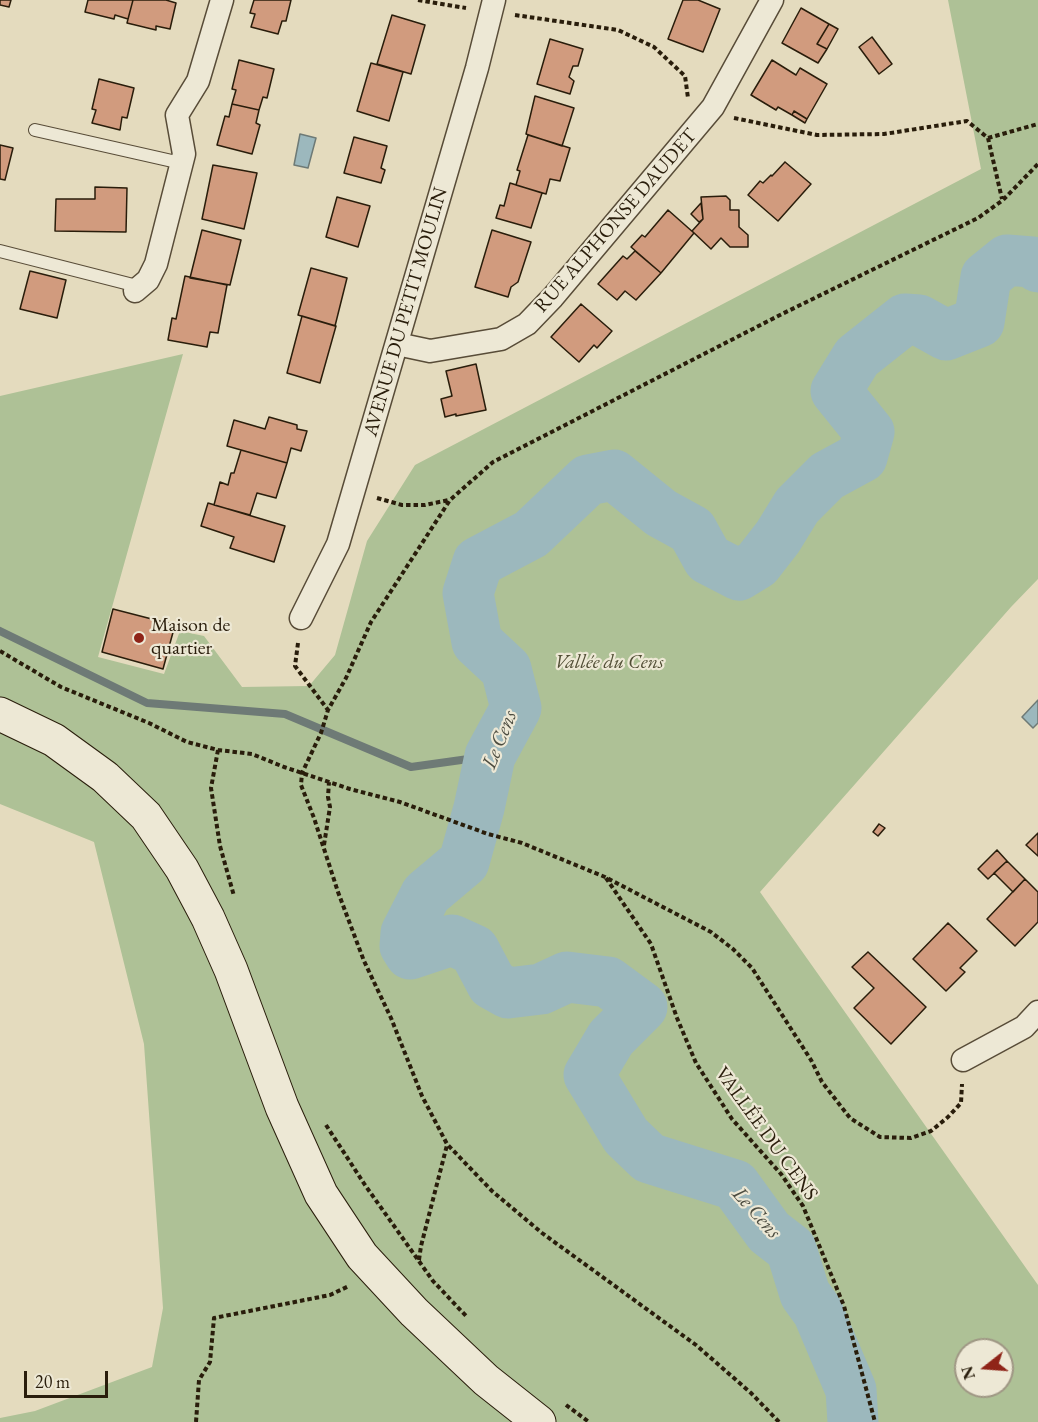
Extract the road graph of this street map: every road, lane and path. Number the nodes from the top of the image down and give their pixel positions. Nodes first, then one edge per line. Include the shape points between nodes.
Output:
1 (222, 0) edge
2 (418, 0) edge
3 (772, 0) edge
4 (493, 6) edge
5 (713, 107) junction
6 (1038, 124) edge
7 (36, 130) dead end
8 (988, 138) junction
9 (182, 163) junction
10 (1038, 164) edge
11 (1003, 200) junction
12 (0, 251) edge
13 (138, 289) joint
14 (397, 344) junction
15 (353, 491) junction
16 (450, 500) junction
17 (301, 618) joint
18 (0, 651) edge
19 (328, 710) junction
20 (0, 714) edge
21 (218, 750) junction
22 (302, 773) junction
23 (329, 782) junction
24 (323, 849) junction
25 (605, 877) junction
26 (236, 904) dead end
27 (1038, 1012) edge
28 (963, 1060) joint
29 (322, 1118) dead end
30 (447, 1144) junction
31 (419, 1260) junction
32 (376, 1272) junction
33 (471, 1321) dead end
34 (550, 1412) edge
35 (196, 1422) edge
36 (589, 1422) edge
37 (779, 1422) edge
38 (875, 1422) edge

1 - 9 street via 198,81 177,115
2 - 4 path via 446,6
3 - 5 street, RUE ALPHONSE DAUDET
4 - 5 path via 618,30 654,47 685,76 688,101
4 - 14 street, AVENUE DU PETIT MOULIN
5 - 8 path via 723,116 817,135 884,134 967,121
5 - 14 street, RUE ALPHONSE DAUDET via 527,324 501,339 430,351
6 - 8 path
7 - 9 lane
8 - 11 path
9 - 13 street via 156,264
10 - 11 path
11 - 16 path via 978,218 493,462
12 - 13 lane
14 - 15 street, AVENUE DU PETIT MOULIN
15 - 16 path via 402,505
15 - 17 street, AVENUE DU PETIT MOULIN via 338,544
16 - 19 path via 372,622
17 - 19 path via 295,666
18 - 21 path via 61,687 187,742
19 - 22 path
20 - 32 street via 54,740 105,777 146,816 182,869 231,970 282,1107 321,1194
21 - 22 path via 252,754
21 - 26 path via 211,788 220,846
22 - 23 path
22 - 24 path via 301,785
23 - 24 path via 330,807
23 - 25 path via 522,843
24 - 30 path via 364,961
25 - 28 path via 711,932 733,949 752,968 822,1082 850,1118 880,1137 911,1138 931,1131 948,1118 961,1103
25 - 38 path, VALLÉE DU CENS via 651,944 696,1063 732,1119 781,1174 803,1206 844,1306
27 - 28 street via 1024,1027
29 - 31 path via 364,1185
30 - 31 path
30 - 37 path via 492,1191 696,1345
31 - 33 path
32 - 34 street via 486,1380
32 - 35 path via 330,1295 214,1318 210,1362 199,1380
34 - 36 path

